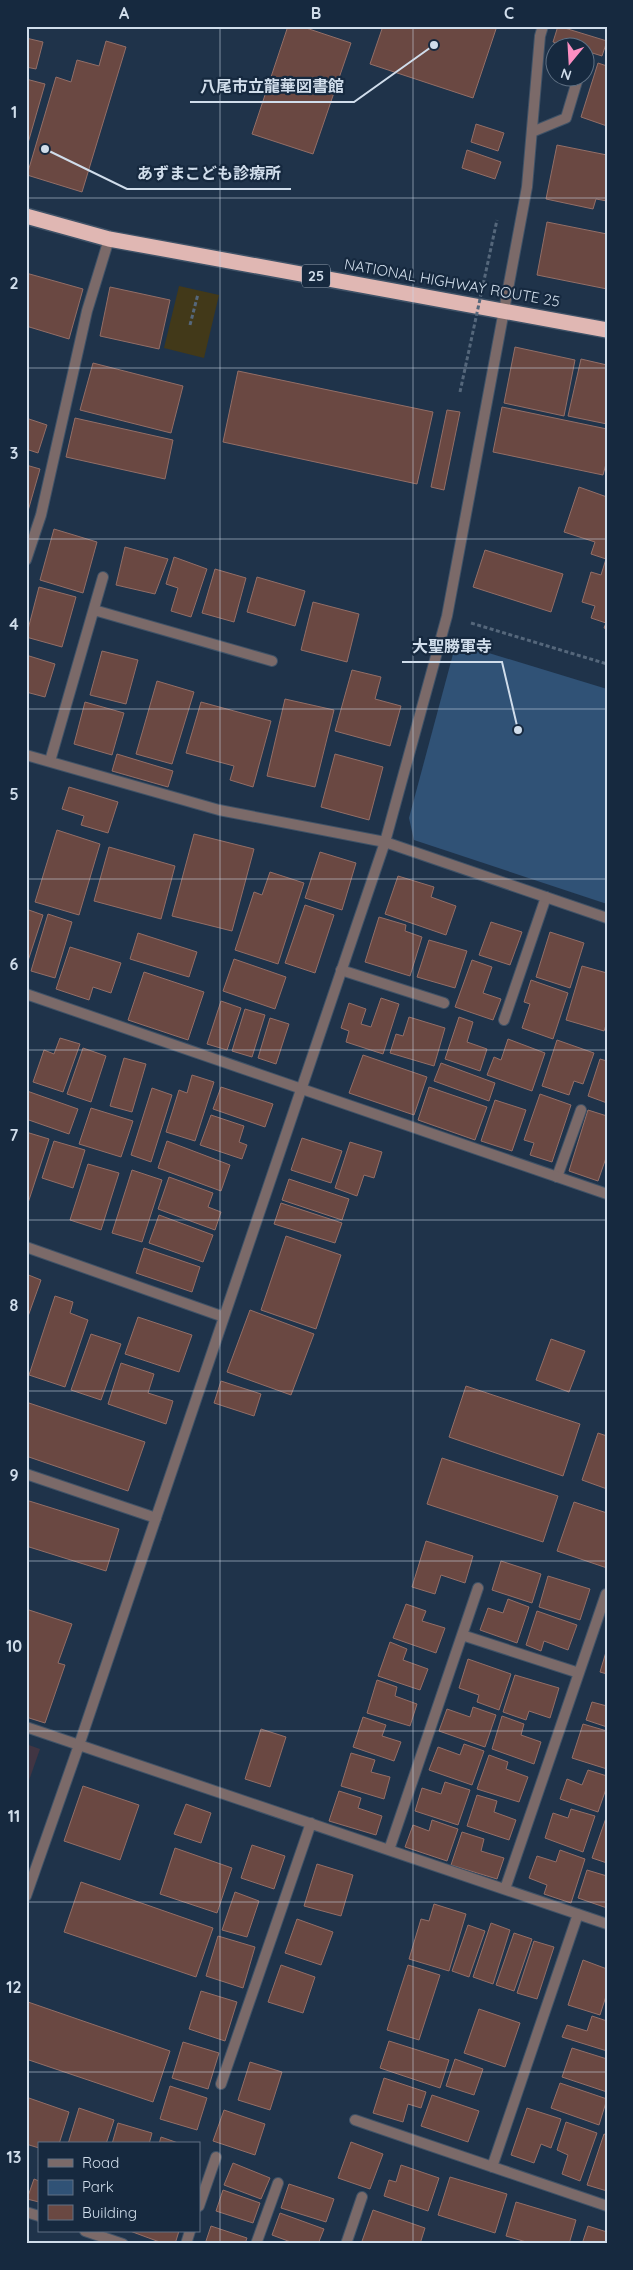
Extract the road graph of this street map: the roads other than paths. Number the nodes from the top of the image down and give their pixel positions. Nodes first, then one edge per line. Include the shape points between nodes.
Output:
1 (543, 26) edge
2 (575, 88) edge
3 (532, 132) junction
4 (26, 216) edge
5 (108, 239) junction
6 (504, 310) junction
7 (607, 330) edge
8 (26, 560) edge
9 (103, 577) dead end
10 (94, 610) junction
11 (272, 660) dead end
12 (26, 755) edge
13 (50, 761) junction
14 (385, 842) junction
15 (546, 897) junction
16 (607, 918) edge
17 (342, 970) junction
18 (26, 994) edge
19 (444, 1003) dead end
20 (504, 1020) dead end
21 (302, 1088) junction
22 (581, 1110) dead end
23 (556, 1177) junction
24 (607, 1194) edge
25 (26, 1248) edge
26 (224, 1317) junction
27 (26, 1474) edge
28 (156, 1518) junction
29 (478, 1588) dead end
30 (606, 1594) edge
31 (462, 1635) junction
32 (579, 1673) junction
33 (26, 1727) edge
34 (79, 1745) junction
35 (310, 1823) junction
36 (389, 1850) junction
37 (505, 1889) junction
38 (26, 1896) edge
39 (578, 1914) junction
40 (607, 1924) edge
41 (221, 2084) dead end
42 (355, 2120) dead end
43 (216, 2157) dead end
44 (492, 2167) junction
45 (278, 2183) dead end
46 (362, 2197) dead end
47 (200, 2203) edge
48 (607, 2206) edge
49 (26, 2212) edge
50 (38, 2216) edge
51 (88, 2232) edge
52 (190, 2232) edge
53 (123, 2244) edge
54 (186, 2244) edge
55 (256, 2244) edge
56 (346, 2244) edge

1 - 3 street
2 - 3 street via 566,118
3 - 6 street via 527,187
4 - 5 highway, NATIONAL HIGHWAY ROUTE 25 / 25
5 - 6 highway, NATIONAL HIGHWAY ROUTE 25 / 25
5 - 8 street via 87,311 41,516
6 - 7 highway, NATIONAL HIGHWAY ROUTE 25 / 25
6 - 14 street via 447,616
9 - 10 street
10 - 11 street
10 - 13 street
12 - 13 street
13 - 14 street via 219,810
14 - 15 street
14 - 17 street
15 - 16 street
15 - 20 street
17 - 19 street
17 - 21 street
18 - 21 street
21 - 23 street
21 - 26 street
22 - 23 street
23 - 24 street
25 - 26 street
26 - 28 street
27 - 28 street
28 - 34 street
29 - 31 street
30 - 32 street
31 - 32 street
31 - 36 street
32 - 37 street
33 - 34 street
34 - 35 street
34 - 38 street
35 - 36 street
35 - 41 street
36 - 37 street
37 - 39 street
39 - 40 street
39 - 44 street
42 - 44 street
43 - 47 street
44 - 48 street
45 - 55 street
46 - 56 street
49 - 50 street
51 - 53 street
52 - 54 street

